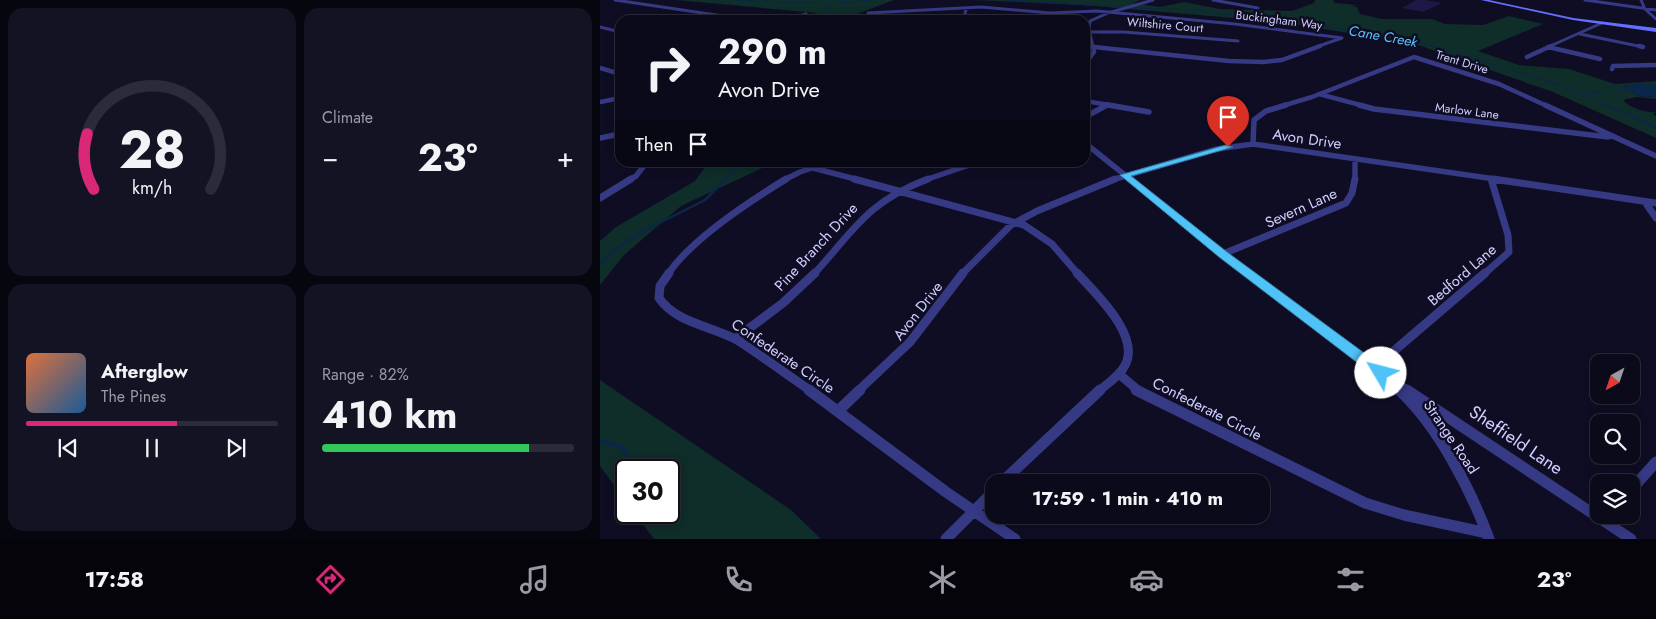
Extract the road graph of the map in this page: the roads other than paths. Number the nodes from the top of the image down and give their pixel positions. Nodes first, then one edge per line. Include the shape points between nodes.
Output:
1 (615, 0) edge
2 (1153, 0) edge
3 (1213, 0) edge
4 (1483, 0) edge
5 (1585, 0) edge
6 (1641, 0) edge
7 (966, 8) junction
8 (1258, 8) dead end
9 (1645, 9) junction
10 (1656, 10) edge
11 (868, 13) dead end
12 (1108, 13) junction
13 (806, 14) dead end
14 (716, 15) edge
15 (803, 15) edge
16 (965, 15) edge
17 (1656, 19) edge
18 (1090, 21) edge
19 (1602, 23) junction
20 (600, 27) edge
21 (1656, 30) edge
22 (615, 31) edge
23 (1090, 32) edge
24 (1580, 34) junction
25 (1090, 38) edge
26 (1238, 41) dead end
27 (1094, 47) junction
28 (1548, 47) junction
29 (1643, 47) dead end
30 (1527, 57) dead end
31 (1090, 58) edge
32 (1600, 59) dead end
33 (1656, 65) edge
34 (600, 68) edge
35 (1612, 69) dead end
36 (615, 72) edge
37 (1319, 94) junction
38 (615, 99) edge
39 (600, 102) edge
40 (1090, 102) edge
41 (1107, 105) junction
42 (1149, 112) dead end
43 (1090, 114) edge
44 (615, 135) edge
45 (600, 138) edge
46 (1615, 138) junction
47 (1253, 144) junction
48 (1090, 147) edge
49 (1656, 156) edge
50 (1355, 159) junction
51 (643, 167) edge
52 (816, 167) edge
53 (964, 167) edge
54 (813, 168) junction
55 (1125, 175) junction
56 (1491, 179) junction
57 (613, 190) junction
58 (899, 191) junction
59 (600, 193) edge
60 (600, 198) edge
61 (1645, 202) junction
62 (1656, 203) edge
63 (1656, 218) edge
64 (1017, 222) junction
65 (1223, 254) junction
66 (735, 339) junction
67 (1378, 370) junction
68 (1119, 374) junction
69 (838, 411) junction
70 (1656, 462) edge
71 (1011, 474) edge
72 (1640, 480) edge
73 (985, 500) edge
74 (1590, 509) edge
75 (974, 511) junction
76 (1611, 524) edge
77 (1488, 536) edge
78 (946, 539) edge
79 (1015, 539) edge
80 (1631, 539) edge

1 - 14 street
2 - 12 street
3 - 8 street
4 - 19 street
5 - 9 street
6 - 9 street
7 - 11 street
7 - 12 street
7 - 16 street
9 - 10 street
9 - 17 street
12 - 18 street
12 - 27 street, Buckingham Way via 1235,24 1342,39 1282,60 1264,62
13 - 15 street
19 - 21 street
19 - 24 street
20 - 22 street
23 - 26 street, Wiltshire Court
24 - 28 street
24 - 29 street
25 - 27 street
27 - 31 street
28 - 30 street
28 - 32 street
33 - 35 street via 1622,64
34 - 36 street
37 - 46 street, Marlow Lane via 1374,109
37 - 46 street, Trent Drive via 1414,57 1499,84
37 - 47 street, Trent Drive via 1258,116 1253,123
38 - 39 street
40 - 41 street
41 - 42 street
41 - 43 street
44 - 45 street
46 - 49 street, Trent Drive
47 - 50 street, Avon Drive
47 - 55 street, Avon Drive via 1217,149
48 - 55 street, Strange Road
50 - 56 street, Avon Drive
50 - 65 street, Severn Lane via 1355,181 1352,195 1346,202
51 - 57 street via 636,176
52 - 54 street, Confederate Circle
53 - 58 street, Pine Branch Drive
54 - 58 street
54 - 66 street, Confederate Circle via 785,180 741,210 672,267 659,285 659,299 669,309
55 - 64 street, Avon Drive
55 - 65 street, Strange Road
56 - 61 street, Avon Drive
56 - 67 street, Bedford Lane via 1508,235 1509,252
57 - 59 street
57 - 60 street
58 - 64 street
58 - 66 street, Pine Branch Drive via 866,214 795,293
61 - 62 street, Avon Drive
61 - 63 street
64 - 68 street via 1052,244 1116,316 1125,334 1128,351 1126,364
64 - 69 street, Avon Drive via 967,267 910,342
65 - 67 street, Strange Road
66 - 69 street, Confederate Circle
67 - 74 street, Sheffield Lane
67 - 77 street, Strange Road via 1412,404 1449,454 1471,493
68 - 71 street
68 - 77 street, Confederate Circle via 1136,390 1157,402 1365,503
69 - 75 street, Confederate Circle
70 - 72 street
73 - 75 street
75 - 78 street
75 - 79 street, Confederate Circle
76 - 80 street, Sheffield Lane

